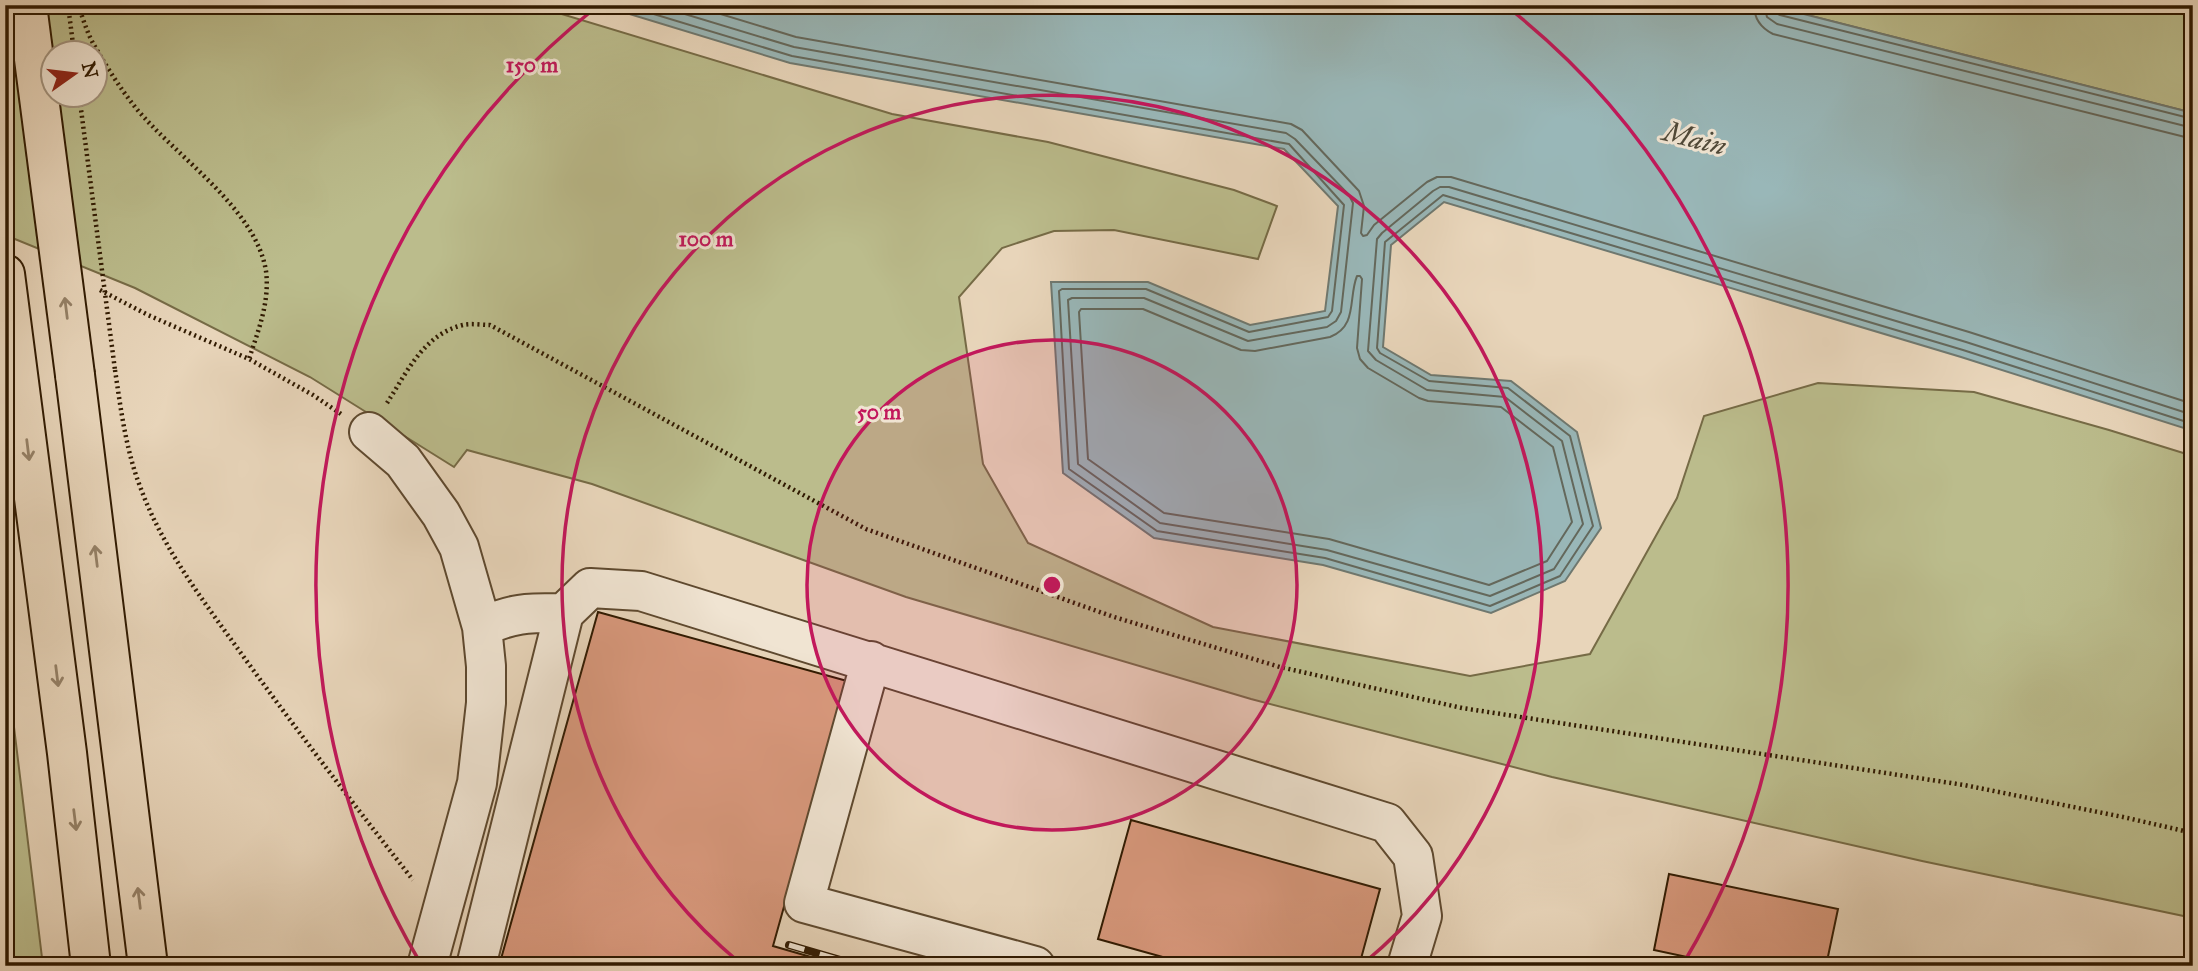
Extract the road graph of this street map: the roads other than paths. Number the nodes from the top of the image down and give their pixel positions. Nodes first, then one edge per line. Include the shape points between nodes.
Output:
1 (27, 5) edge
2 (5, 274) edge
3 (369, 432) road end
4 (564, 613) junction
5 (482, 627) junction
6 (871, 661) junction
7 (91, 966) edge
8 (148, 966) edge
9 (427, 966) edge
10 (476, 966) edge
11 (1035, 966) edge
12 (1407, 966) edge

8 -> 1 highway, bridge
2 -> 7 highway
3 - 5 street via 403,461 441,514 458,547
4 - 5 street via 523,613
4 - 6 street via 590,588 641,591
4 - 10 street
5 - 9 street via 486,703 477,783
6 - 11 street via 804,903
6 - 12 street via 1387,823 1413,856 1422,916

